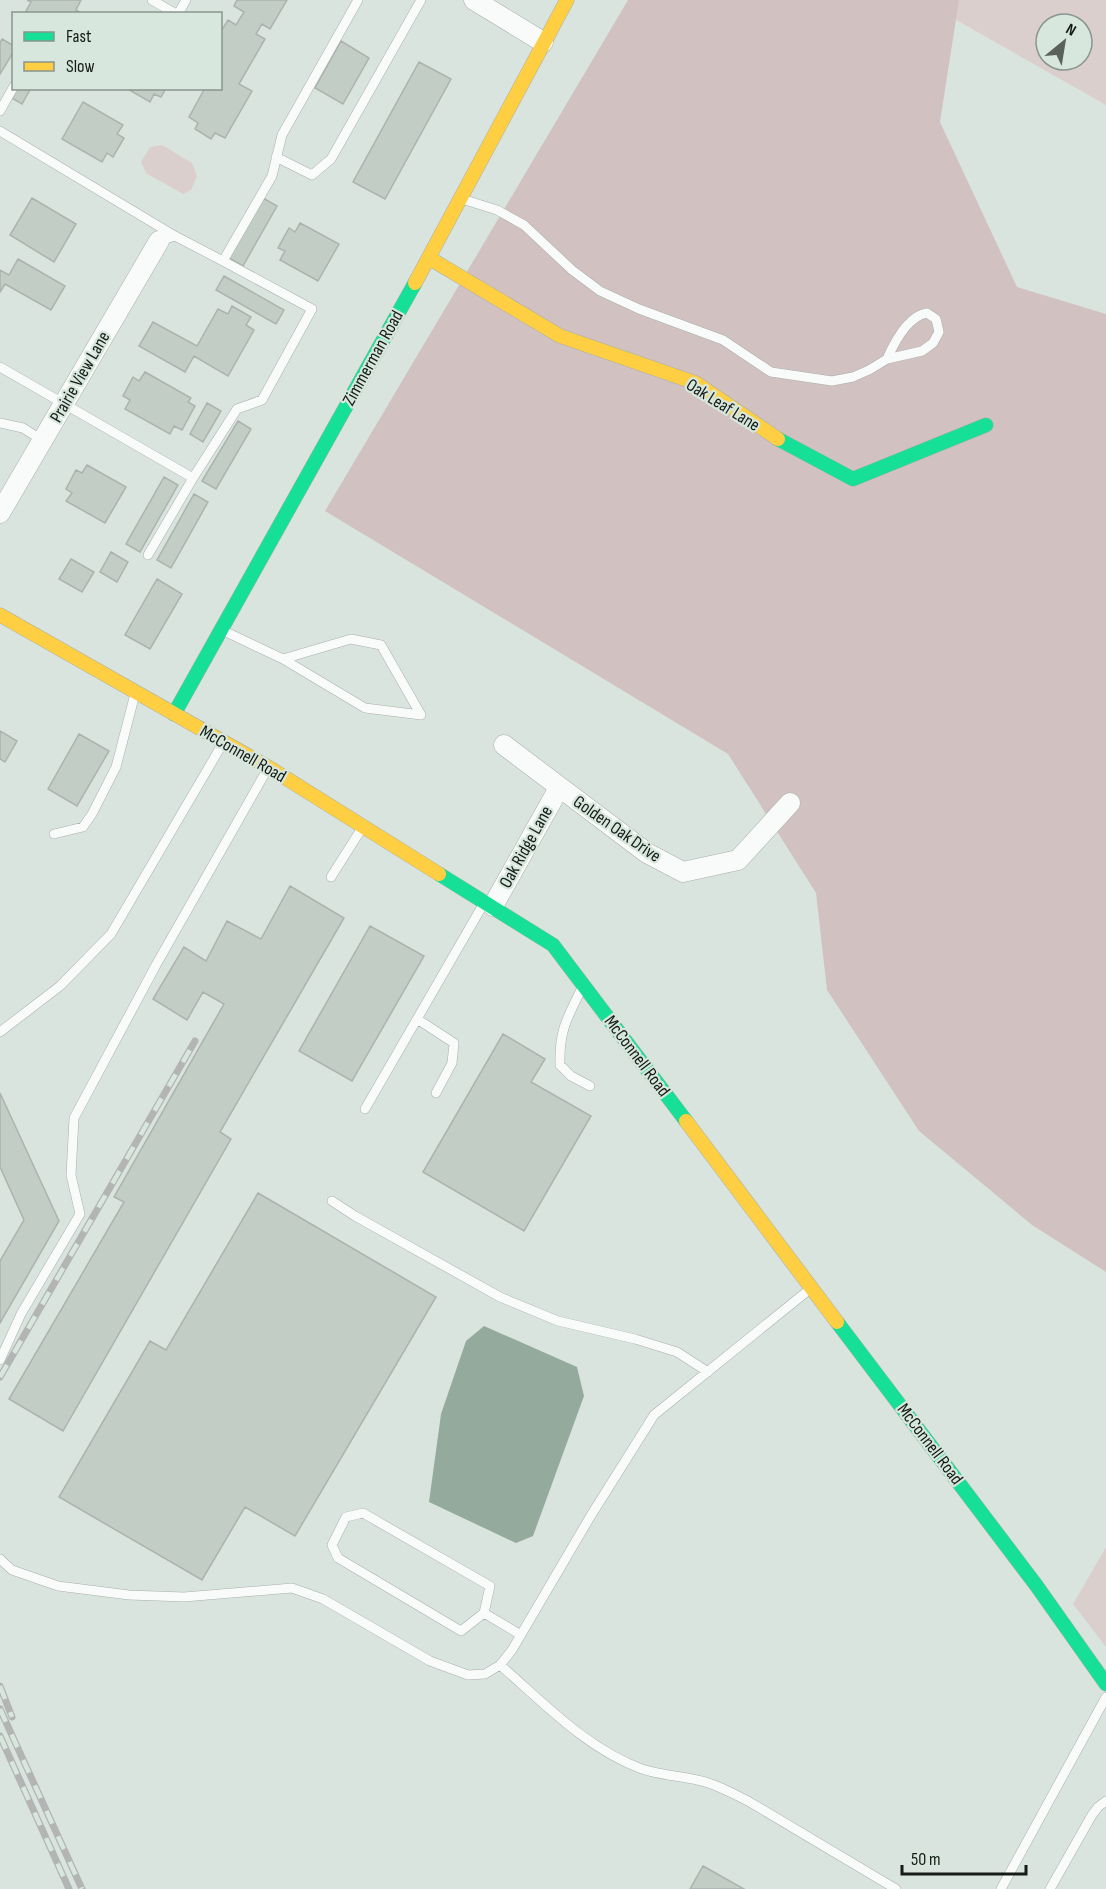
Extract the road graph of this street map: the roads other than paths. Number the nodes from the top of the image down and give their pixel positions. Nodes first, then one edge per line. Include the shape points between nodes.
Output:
1 (152, 0) edge
2 (358, 0) edge
3 (421, 0) edge
4 (474, 0) edge
5 (567, 0) edge
6 (173, 12) edge
7 (543, 42) junction
8 (12, 90) edge
9 (0, 111) edge
10 (0, 131) edge
11 (276, 157) junction
12 (460, 198) junction
13 (167, 238) junction
14 (429, 258) junction
15 (223, 261) junction
16 (887, 359) junction
17 (0, 367) edge
18 (64, 404) junction
19 (0, 423) edge
20 (986, 425) dead end
21 (42, 440) junction
22 (193, 478) junction
23 (0, 513) edge
24 (148, 555) dead end
25 (0, 615) edge
26 (221, 629) junction
27 (283, 659) junction
28 (136, 692) junction
29 (174, 714) junction
30 (223, 742) junction
31 (504, 745) dead end
32 (268, 767) junction
33 (559, 788) junction
34 (790, 803) dead end
35 (363, 827) junction
36 (54, 834) dead end
37 (331, 877) dead end
38 (489, 904) junction
39 (584, 986) junction
40 (417, 1019) junction
41 (0, 1032) edge
42 (590, 1086) dead end
43 (436, 1093) dead end
44 (365, 1108) dead end
45 (332, 1201) dead end
46 (812, 1287) junction
47 (0, 1360) edge
48 (708, 1372) junction
49 (0, 1559) edge
50 (484, 1613) junction
51 (521, 1635) junction
52 (500, 1665) junction
53 (1106, 1684) edge
54 (1106, 1697) edge
55 (1106, 1801) edge
56 (896, 1889) edge
57 (1001, 1889) edge
58 (1050, 1889) edge

1 - 6 lane
2 - 11 lane via 282,135
3 - 11 lane via 331,159 312,175
4 - 7 street
5 - 7 street, Zimmerman Road
7 - 12 street, Zimmerman Road
8 - 9 lane
10 - 13 lane
11 - 15 lane via 272,176
12 - 14 street, Zimmerman Road
12 - 16 lane via 497,210 524,225 600,291 723,340 771,372 832,381 853,377
13 - 15 lane
13 - 18 street, Prairie View Lane
14 - 20 street, Oak Leaf Lane via 560,336 696,383 771,435 853,479
14 - 26 street, Zimmerman Road
15 - 22 lane via 312,309 262,400 237,409
16 - 16 lane via 922,351 933,343 939,332 936,319 927,312 920,314 906,328
17 - 18 lane
18 - 21 street, Prairie View Lane
18 - 22 lane
19 - 21 lane via 23,428
21 - 23 street, Prairie View Lane
22 - 24 lane
25 - 28 street, McConnell Road
26 - 27 lane
26 - 29 street, Zimmerman Road
27 - 27 lane via 365,708 421,715 381,645 351,639
28 - 29 street, McConnell Road
28 - 36 lane via 116,767 92,813 83,827
29 - 30 street, McConnell Road
30 - 32 street, McConnell Road
30 - 41 lane via 111,934 60,986
31 - 33 street, Golden Oak Drive
32 - 35 street, McConnell Road
32 - 47 lane via 74,1118 71,1175 80,1214 21,1314
33 - 34 street, Golden Oak Drive via 647,853 683,872 738,860
33 - 38 street, Oak Ridge Lane
35 - 37 lane
35 - 38 street, McConnell Road
38 - 39 street, McConnell Road via 553,945
38 - 40 lane
39 - 42 lane via 564,1023 560,1065
39 - 46 street, McConnell Road
40 - 43 lane via 454,1042 452,1063
40 - 44 lane
45 - 48 lane via 500,1297 558,1321 677,1352
46 - 48 lane
46 - 53 street, McConnell Road
48 - 51 lane via 654,1415
49 - 52 lane via 12,1570 58,1586 129,1595 184,1597 292,1588 323,1599 430,1661 468,1675 485,1674
50 - 50 lane via 490,1586 363,1513 346,1517 332,1545 338,1558 460,1631
50 - 51 lane
51 - 52 lane
52 - 56 lane via 573,1729 605,1749 642,1769 699,1780 748,1801
54 - 57 lane
55 - 58 lane via 1092,1815

